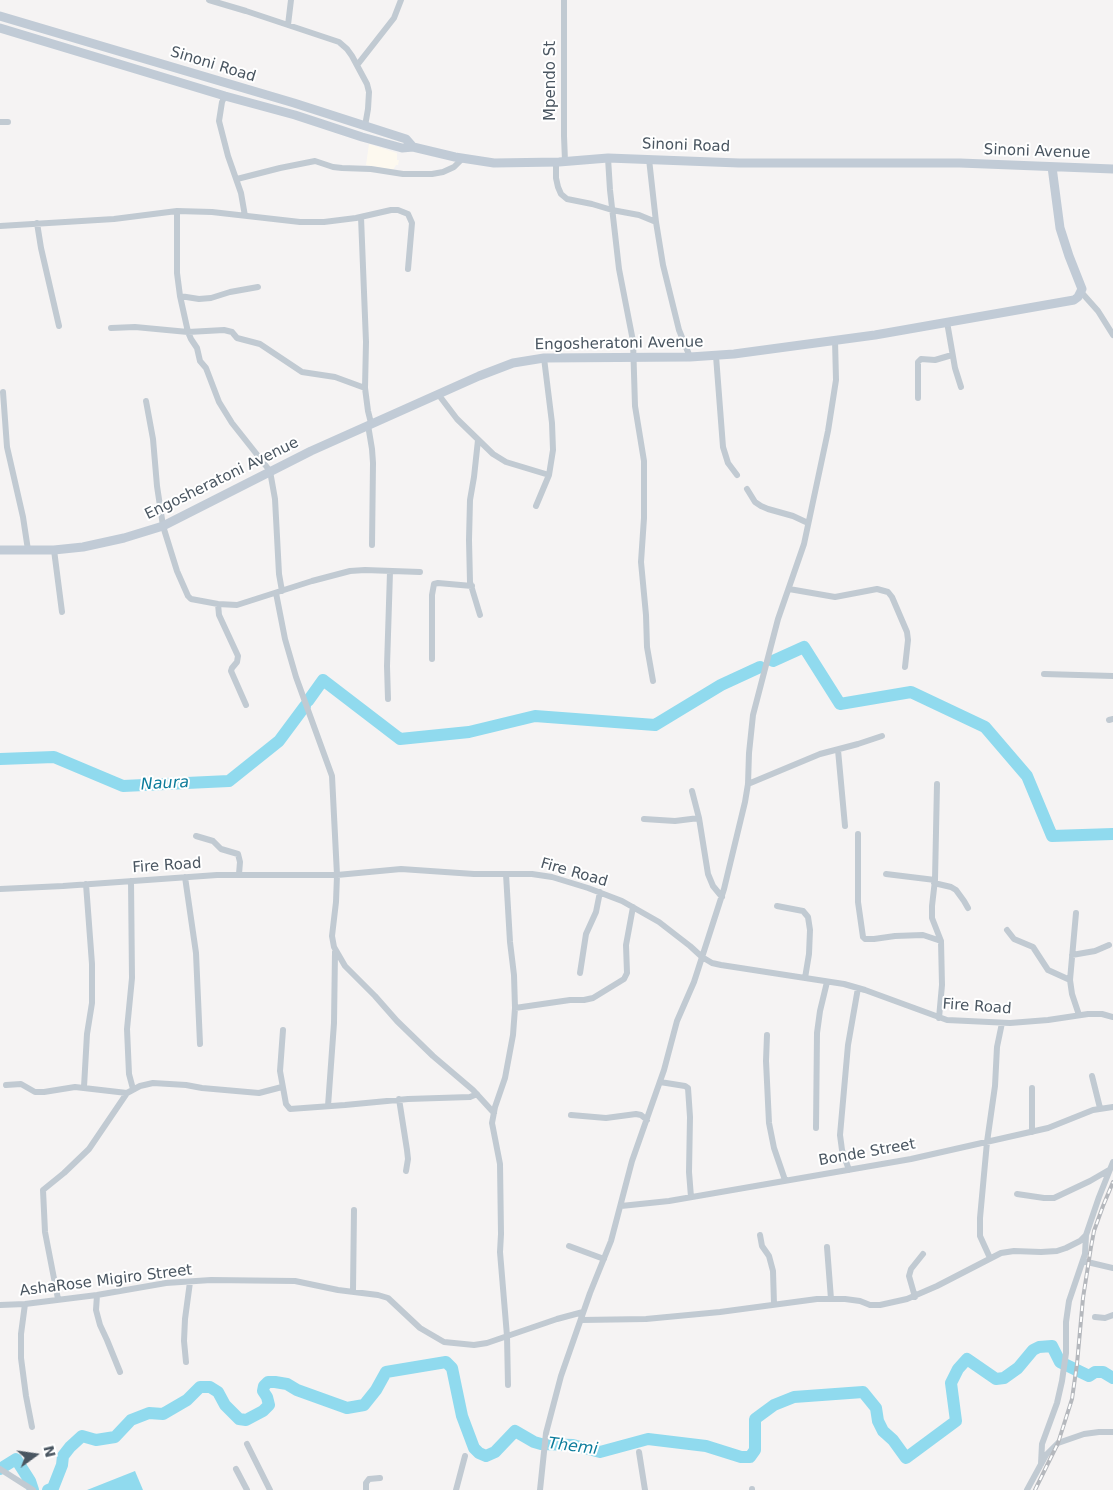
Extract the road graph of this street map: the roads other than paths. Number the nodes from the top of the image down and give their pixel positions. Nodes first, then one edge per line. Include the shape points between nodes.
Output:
1 (208, 0) edge
2 (291, 0) edge
3 (401, 0) edge
4 (564, 0) edge
5 (0, 16) edge
6 (288, 25) junction
7 (0, 28) edge
8 (358, 64) junction
9 (225, 96) junction
10 (0, 122) edge
11 (8, 122) dead end
12 (365, 126) junction
13 (413, 147) junction
14 (463, 158) junction
15 (608, 158) junction
16 (648, 159) junction
17 (561, 161) junction
18 (960, 163) joint
19 (1052, 167) junction
20 (1113, 169) edge
21 (237, 180) junction
22 (612, 210) junction
23 (177, 211) junction
24 (245, 216) junction
25 (361, 217) junction
26 (656, 222) junction
27 (37, 223) junction
28 (0, 226) edge
29 (408, 270) dead end
30 (258, 287) dead end
31 (1082, 293) junction
32 (180, 296) junction
33 (946, 322) junction
34 (59, 326) dead end
35 (111, 328) dead end
36 (188, 332) junction
37 (1113, 335) edge
38 (835, 340) junction
39 (952, 355) junction
40 (716, 356) junction
41 (690, 357) junction
42 (544, 358) junction
43 (634, 358) junction
44 (961, 387) dead end
45 (365, 388) junction
46 (3, 392) dead end
47 (438, 394) junction
48 (918, 398) dead end
49 (146, 401) dead end
50 (369, 424) junction
51 (478, 440) junction
52 (270, 472) junction
53 (549, 475) junction
54 (737, 475) dead end
55 (747, 489) dead end
56 (536, 506) dead end
57 (808, 523) junction
58 (164, 526) junction
59 (372, 545) dead end
60 (0, 550) edge
61 (28, 550) junction
62 (54, 550) junction
63 (390, 572) junction
64 (420, 572) dead end
65 (472, 586) junction
66 (789, 589) junction
67 (279, 592) junction
68 (218, 604) junction
69 (62, 612) dead end
70 (480, 615) dead end
71 (432, 659) dead end
72 (905, 667) dead end
73 (1044, 674) dead end
74 (1113, 676) edge
75 (653, 681) dead end
76 (388, 699) dead end
77 (246, 705) dead end
78 (882, 736) dead end
79 (838, 750) junction
80 (748, 784) junction
81 (937, 784) dead end
82 (692, 791) dead end
83 (699, 818) junction
84 (644, 819) dead end
85 (845, 826) dead end
86 (858, 834) dead end
87 (196, 836) dead end
88 (239, 874) junction
89 (506, 874) junction
90 (886, 874) dead end
91 (337, 875) junction
92 (185, 877) junction
93 (131, 881) junction
94 (934, 881) junction
95 (86, 884) junction
96 (0, 888) edge
97 (600, 892) junction
98 (722, 897) junction
99 (777, 906) dead end
100 (633, 907) junction
101 (968, 908) dead end
102 (1076, 913) dead end
103 (1007, 930) dead end
104 (941, 941) junction
105 (1108, 945) dead end
106 (335, 951) junction
107 (1072, 955) junction
108 (702, 957) junction
109 (580, 973) dead end
110 (806, 978) junction
111 (1070, 980) junction
112 (828, 982) junction
113 (858, 988) junction
114 (515, 1008) junction
115 (1079, 1015) junction
116 (1113, 1017) edge
117 (939, 1018) junction
118 (1002, 1023) junction
119 (283, 1030) dead end
120 (767, 1034) dead end
121 (200, 1044) dead end
122 (1092, 1076) dead end
123 (660, 1082) junction
124 (6, 1085) dead end
125 (84, 1087) junction
126 (282, 1087) junction
127 (1032, 1088) dead end
128 (130, 1091) junction
129 (477, 1094) junction
130 (399, 1099) junction
131 (328, 1106) junction
132 (1113, 1107) edge
133 (1100, 1108) junction
134 (494, 1113) junction
135 (571, 1115) dead end
136 (647, 1120) junction
137 (816, 1128) dead end
138 (1032, 1132) junction
139 (987, 1142) junction
140 (1111, 1166) edge
141 (849, 1170) junction
142 (406, 1171) dead end
143 (785, 1180) junction
144 (1017, 1194) dead end
145 (691, 1197) junction
146 (620, 1206) junction
147 (354, 1210) dead end
148 (1086, 1235) junction
149 (760, 1236) dead end
150 (569, 1246) dead end
151 (827, 1247) dead end
152 (923, 1254) dead end
153 (990, 1258) junction
154 (604, 1259) junction
155 (1083, 1261) junction
156 (1113, 1268) edge
157 (190, 1282) junction
158 (353, 1291) junction
159 (97, 1294) junction
160 (914, 1297) junction
161 (58, 1299) junction
162 (832, 1299) junction
163 (25, 1304) junction
164 (774, 1304) junction
165 (0, 1305) edge
166 (583, 1312) junction
167 (1113, 1315) edge
168 (1095, 1316) dead end
169 (580, 1320) junction
170 (507, 1336) junction
171 (186, 1362) dead end
172 (120, 1372) dead end
173 (508, 1385) dead end
174 (32, 1427) dead end
175 (1113, 1432) edge
176 (247, 1444) dead end
177 (639, 1452) dead end
178 (465, 1456) dead end
179 (1041, 1464) junction
180 (0, 1469) edge
181 (236, 1469) dead end
182 (380, 1478) dead end
183 (33, 1490) edge
184 (248, 1490) edge
185 (270, 1490) edge
186 (366, 1490) edge
187 (456, 1490) edge
188 (540, 1490) edge
189 (645, 1490) edge
190 (1028, 1490) edge

1 - 6 street
2 - 6 street
3 - 8 street via 394,18
4 - 17 street, Mpendo St via 564,136
5 - 12 street, Sinoni Road
6 - 8 street via 339,42
7 - 9 street, Sinoni Road
8 - 12 street via 369,92
9 - 13 street, Sinoni Road via 402,148
9 - 21 street via 219,121
10 - 11 street
12 - 13 street, Sinoni Road via 406,138
13 - 14 street, Sinoni Road
14 - 17 street, Sinoni Road via 494,163
14 - 21 street via 454,167 432,174 342,168 315,161
15 - 16 street, Sinoni Road
15 - 17 street, Sinoni Road
15 - 22 street
16 - 18 street, Sinoni Road
16 - 26 street
17 - 22 street, Mpendo St via 556,178 561,194 567,199
18 - 19 street, Sinoni Avenue
19 - 20 street, Sinoni Avenue
19 - 31 street via 1060,228
21 - 24 street
22 - 26 street
22 - 43 street
23 - 24 street
23 - 27 street via 114,219
23 - 32 street
24 - 25 street via 294,222
25 - 29 street via 391,210 408,214 412,223
25 - 45 street
26 - 41 street via 672,304
27 - 28 street
27 - 34 street
30 - 32 street via 211,298
31 - 33 street, Engosheratoni Avenue via 1074,300
31 - 37 street
32 - 36 street
33 - 38 street, Engosheratoni Avenue
33 - 39 street
35 - 36 street
36 - 45 street via 232,332 237,338 260,344 302,372 335,377
36 - 52 street via 219,402
38 - 40 street, Engosheratoni Avenue
38 - 57 street via 836,380 832,408
39 - 44 street
39 - 48 street via 918,362
40 - 41 street, Engosheratoni Avenue
40 - 54 street via 723,447 728,463
41 - 43 street, Engosheratoni Avenue
42 - 43 street, Engosheratoni Avenue
42 - 47 street, Engosheratoni Avenue via 503,366
42 - 53 street via 553,436
43 - 75 street via 635,406 644,472 640,556
45 - 50 street
46 - 61 street via 7,448
47 - 50 street, Engosheratoni Avenue
47 - 51 street
49 - 58 street
50 - 52 street, Engosheratoni Avenue
50 - 59 street via 373,463
51 - 53 street via 506,462
51 - 65 street via 469,518
52 - 58 street, Engosheratoni Avenue
52 - 67 street via 275,499
53 - 56 street
55 - 57 street via 755,502 768,510
57 - 66 street
58 - 62 street, Engosheratoni Avenue via 111,541
58 - 68 street via 188,596
60 - 61 street, Engosheratoni Avenue
61 - 62 street, Engosheratoni Avenue
62 - 69 street
63 - 64 street
63 - 67 street via 350,571
63 - 76 street
65 - 70 street
65 - 71 street via 434,584
66 - 72 street via 835,597 877,589 888,592 908,640
66 - 80 street via 753,715
67 - 68 street via 237,605
67 - 91 street via 284,639 332,776
68 - 77 street via 219,614 238,656 231,671
73 - 74 street
78 - 79 street
79 - 80 street via 804,760
79 - 85 street
80 - 98 street
81 - 94 street
82 - 83 street
83 - 84 street via 675,821
83 - 98 street via 708,874
86 - 104 street via 858,902 863,937 923,935
87 - 88 street via 238,854
88 - 91 street, Fire Road
88 - 92 street, Fire Road
89 - 91 street, Fire Road via 401,869
89 - 97 street, Fire Road via 544,876
89 - 114 street
90 - 94 street
91 - 106 street via 332,936
92 - 93 street, Fire Road
92 - 121 street via 196,953
93 - 95 street, Fire Road
93 - 128 street via 132,978 127,1029
94 - 101 street via 956,890
94 - 104 street via 932,918
95 - 96 street, Fire Road
95 - 125 street via 92,1004
97 - 100 street, Fire Road
97 - 109 street via 596,912 586,934
98 - 108 street
99 - 110 street via 803,911 808,917
100 - 108 street, Fire Road via 672,931
100 - 114 street via 624,980 593,998
102 - 107 street
103 - 111 street via 1014,939 1033,947 1048,970
104 - 117 street
105 - 107 street
106 - 129 street via 396,1021
106 - 131 street
107 - 111 street
108 - 110 street, Fire Road via 731,968
108 - 123 street
110 - 112 street, Fire Road
111 - 115 street
112 - 113 street, Fire Road
112 - 137 street via 817,1033
113 - 117 street, Fire Road
113 - 141 street via 848,1045 840,1135
114 - 134 street via 513,1035
115 - 116 street, Fire Road
115 - 118 street, Fire Road
117 - 118 street, Fire Road
118 - 139 street
119 - 126 street
120 - 143 street via 770,1123
122 - 133 street
123 - 136 street
123 - 145 street via 688,1088
124 - 125 street via 21,1084 35,1092
125 - 128 street
126 - 128 street via 259,1093 153,1083
126 - 131 street via 290,1109
127 - 138 street
128 - 161 street via 89,1149 42,1190 45,1232
129 - 130 street via 470,1097
129 - 134 street
130 - 131 street
130 - 142 street via 408,1159
132 - 133 street, Bonde Street
133 - 138 street, Bonde Street
134 - 170 street via 492,1123 500,1164 500,1252
135 - 136 street via 606,1118 636,1114
136 - 146 street
138 - 139 street, Bonde Street
139 - 141 street, Bonde Street
139 - 153 street via 980,1229
140 - 144 street via 1090,1181 1054,1198
140 - 148 street
141 - 143 street, Bonde Street
143 - 145 street, Bonde Street
145 - 146 street, Bonde Street
146 - 154 street
147 - 158 street
148 - 153 street via 1057,1251 1008,1251
148 - 155 street
149 - 164 street via 773,1271
150 - 154 street
151 - 162 street
152 - 160 street via 909,1276
153 - 160 street
154 - 166 street
155 - 156 street
155 - 179 street via 1069,1301 1062,1382 1042,1444
157 - 158 street, AshaRose Migiro Street via 295,1281
157 - 159 street, AshaRose Migiro Street
157 - 171 street via 185,1320
158 - 170 street, AshaRose Migiro Street via 388,1298 420,1328 444,1342 474,1345
159 - 161 street, AshaRose Migiro Street
159 - 172 street via 97,1317
160 - 162 street via 880,1305
161 - 163 street, AshaRose Migiro Street
162 - 164 street
163 - 165 street, AshaRose Migiro Street
163 - 174 street via 21,1358
164 - 169 street via 646,1319
166 - 169 street
166 - 170 street, AshaRose Migiro Street
167 - 168 street
169 - 188 street via 546,1433
170 - 173 street
175 - 179 street via 1086,1434 1058,1443
176 - 185 street
177 - 189 street
178 - 187 street
179 - 190 street
180 - 183 street
181 - 184 street
182 - 186 street via 369,1479

